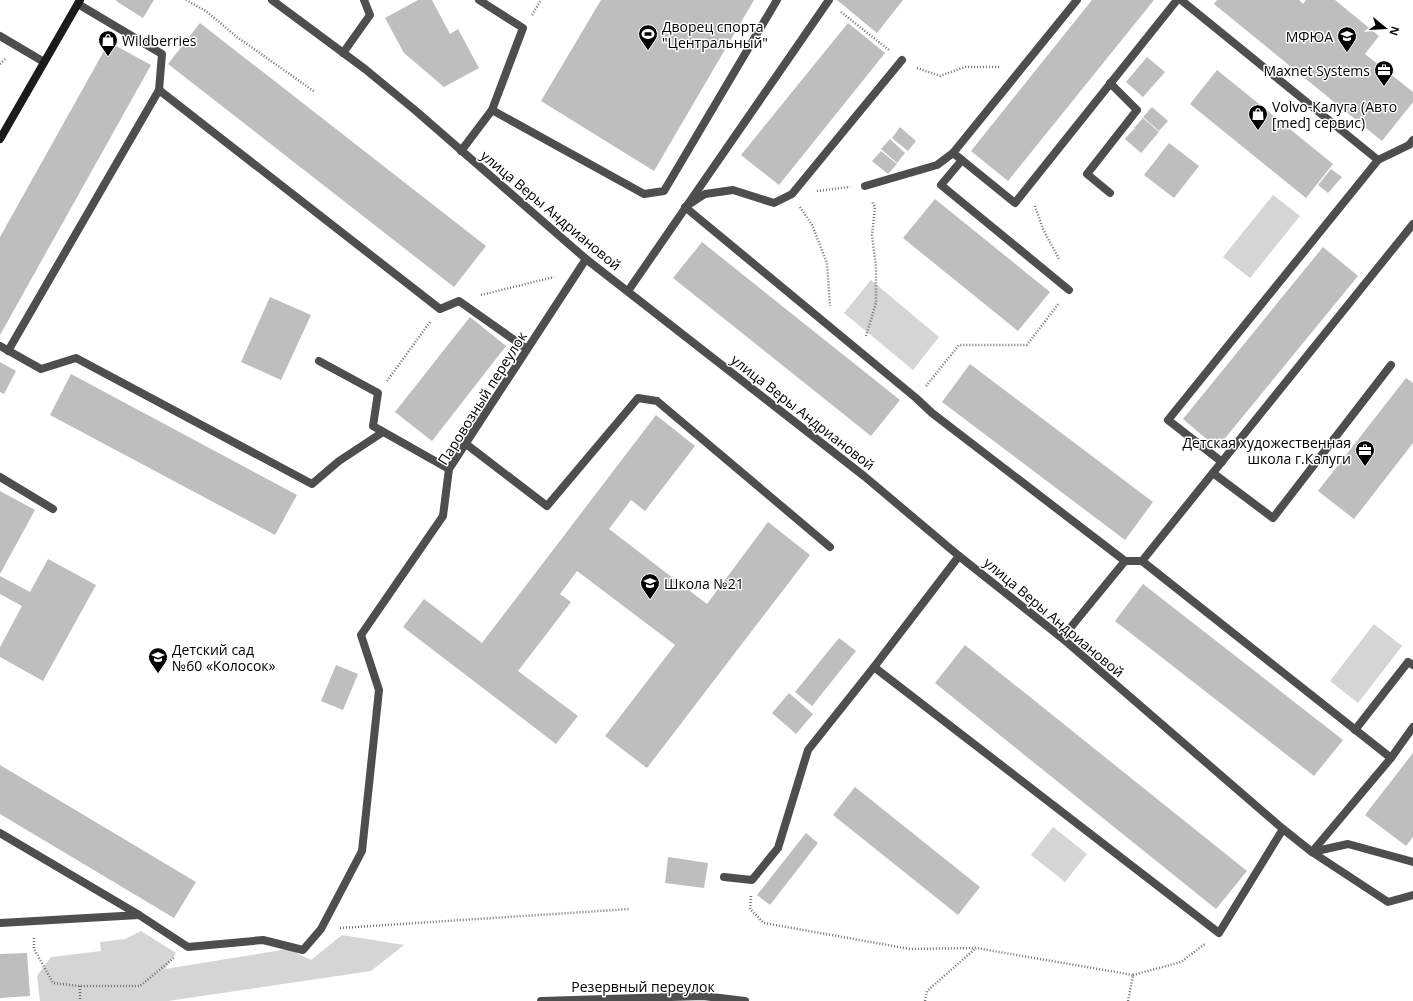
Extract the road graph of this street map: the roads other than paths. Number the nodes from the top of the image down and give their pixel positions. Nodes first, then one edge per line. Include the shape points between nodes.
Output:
1 (272, 0) edge
2 (364, 0) edge
3 (479, 0) edge
4 (776, 0) edge
5 (1077, 0) edge
6 (1177, 0) edge
7 (1181, 0) edge
8 (829, 1) edge
9 (79, 2) edge
10 (0, 36) edge
11 (343, 53) junction
12 (902, 60) road end
13 (44, 62) junction
14 (1110, 83) junction
15 (159, 90) junction
16 (492, 110) junction
17 (0, 139) edge
18 (1412, 145) edge
19 (462, 151) junction
20 (953, 153) junction
21 (962, 160) junction
22 (1378, 160) junction
23 (865, 186) road end
24 (1110, 193) dead end
25 (685, 207) junction
26 (1413, 224) edge
27 (586, 259) junction
28 (1069, 290) road end
29 (628, 291) junction
30 (0, 346) edge
31 (527, 349) junction
32 (8, 351) junction
33 (319, 361) dead end
34 (1391, 365) dead end
35 (384, 432) junction
36 (466, 444) junction
37 (1222, 462) junction
38 (449, 470) junction
39 (1214, 473) junction
40 (0, 477) edge
41 (53, 509) dead end
42 (830, 547) dead end
43 (958, 556) junction
44 (1125, 561) junction
45 (1142, 561) junction
46 (1062, 638) junction
47 (1413, 665) edge
48 (874, 667) junction
49 (1413, 728) edge
50 (1355, 730) junction
51 (1391, 758) junction
52 (1283, 829) junction
53 (0, 833) edge
54 (1312, 852) junction
55 (1413, 862) edge
56 (724, 877) dead end
57 (1413, 895) edge
58 (139, 914) junction
59 (0, 923) edge
60 (674, 999) edge
61 (541, 1001) edge
62 (744, 1001) edge

1 - 11 street, улица Веры Андриановой
2 - 11 street via 370,15
3 - 16 street via 523,28
4 - 16 street via 664,191 644,194
5 - 20 street
6 - 14 street
7 - 22 street
8 - 25 street
9 - 13 street
9 - 15 street via 162,54
10 - 13 street
11 - 19 street, улица Веры Андриановой
12 - 25 street via 792,194 774,203 733,190 705,194
13 - 17 street
14 - 21 street via 1015,203
14 - 24 street via 1137,110 1087,174
15 - 31 street via 440,309 459,301
15 - 32 street
16 - 19 street
18 - 22 street
19 - 27 street, улица Веры Андриановой
20 - 21 street
20 - 23 street via 937,165
21 - 28 street via 941,185
22 - 37 street via 1168,420
25 - 29 street
25 - 44 street via 932,413
26 - 37 street
27 - 29 street, улица Веры Андриановой
27 - 31 street, Паровозный переулок
29 - 43 street, улица Веры Андриановой via 864,476
30 - 32 street
31 - 36 street, Паровозный переулок
32 - 35 street via 41,369 76,358 312,484 339,461
33 - 35 street via 378,393 372,426
34 - 39 street via 1273,518
35 - 38 street
36 - 38 street, Паровозный переулок
36 - 42 street via 547,506 638,398 657,401
37 - 39 street
38 - 58 street, Паровозный переулок via 443,516 361,635 378,690 362,851 321,929 303,950 263,940 188,946
39 - 45 street
40 - 41 street
43 - 46 street, улица Веры Андриановой
43 - 48 street
44 - 45 street
44 - 46 street
45 - 50 street
46 - 52 street, улица Веры Андриановой
47 - 50 street via 1408,662
48 - 52 street via 1219,933
48 - 56 street via 808,750 778,848 752,880
49 - 51 street
50 - 51 street
51 - 54 street
52 - 54 street, улица Веры Андриановой
53 - 58 street
54 - 55 street via 1348,844
54 - 57 street, улица Веры Андриановой via 1388,902
58 - 59 street
60 - 61 street, Резервный переулок
60 - 62 street, Резервный переулок via 703,996

